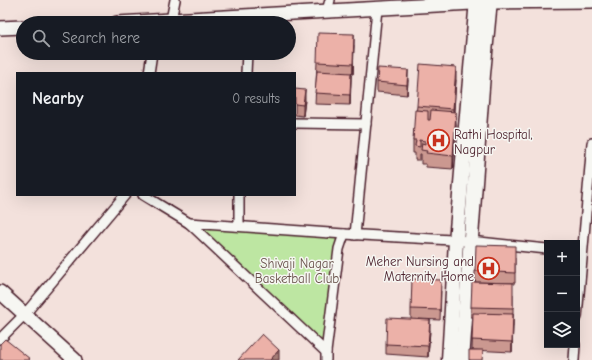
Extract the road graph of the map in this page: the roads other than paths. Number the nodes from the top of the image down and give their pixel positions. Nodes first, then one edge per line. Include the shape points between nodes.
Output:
1 (175, 0) edge
2 (483, 1) edge
3 (577, 1) edge
4 (592, 1) edge
5 (329, 6) edge
6 (377, 9) junction
7 (172, 16) edge
8 (271, 16) edge
9 (16, 27) edge
10 (0, 28) edge
11 (151, 60) edge
12 (246, 60) edge
13 (149, 72) edge
14 (246, 72) edge
15 (296, 124) edge
16 (366, 124) junction
17 (592, 142) edge
18 (123, 196) edge
19 (145, 196) edge
20 (239, 196) edge
21 (189, 223) junction
22 (239, 226) junction
23 (344, 234) junction
24 (355, 235) junction
25 (463, 241) junction
26 (580, 244) edge
27 (544, 249) edge
28 (592, 252) edge
29 (580, 253) edge
30 (578, 276) edge
31 (0, 292) edge
32 (577, 312) edge
33 (24, 314) junction
34 (0, 339) edge
35 (575, 348) edge
36 (326, 356) edge
37 (75, 360) edge
38 (449, 360) edge
39 (462, 360) edge
40 (574, 360) edge

1 - 7 street
2 - 3 street
2 - 6 street
2 - 25 main road
3 - 4 street
5 - 6 street
5 - 8 street
6 - 16 street
9 - 10 street
11 - 13 street
12 - 14 street
15 - 16 street
16 - 24 street
17 - 26 street
18 - 33 street
19 - 21 street
20 - 22 street
21 - 22 street
21 - 36 street
22 - 23 street
23 - 24 street
23 - 36 street via 339,249
24 - 25 street
25 - 27 street
25 - 38 main road
25 - 39 main road
28 - 29 street
30 - 32 street
31 - 33 street
33 - 34 street
33 - 37 street
35 - 40 street

